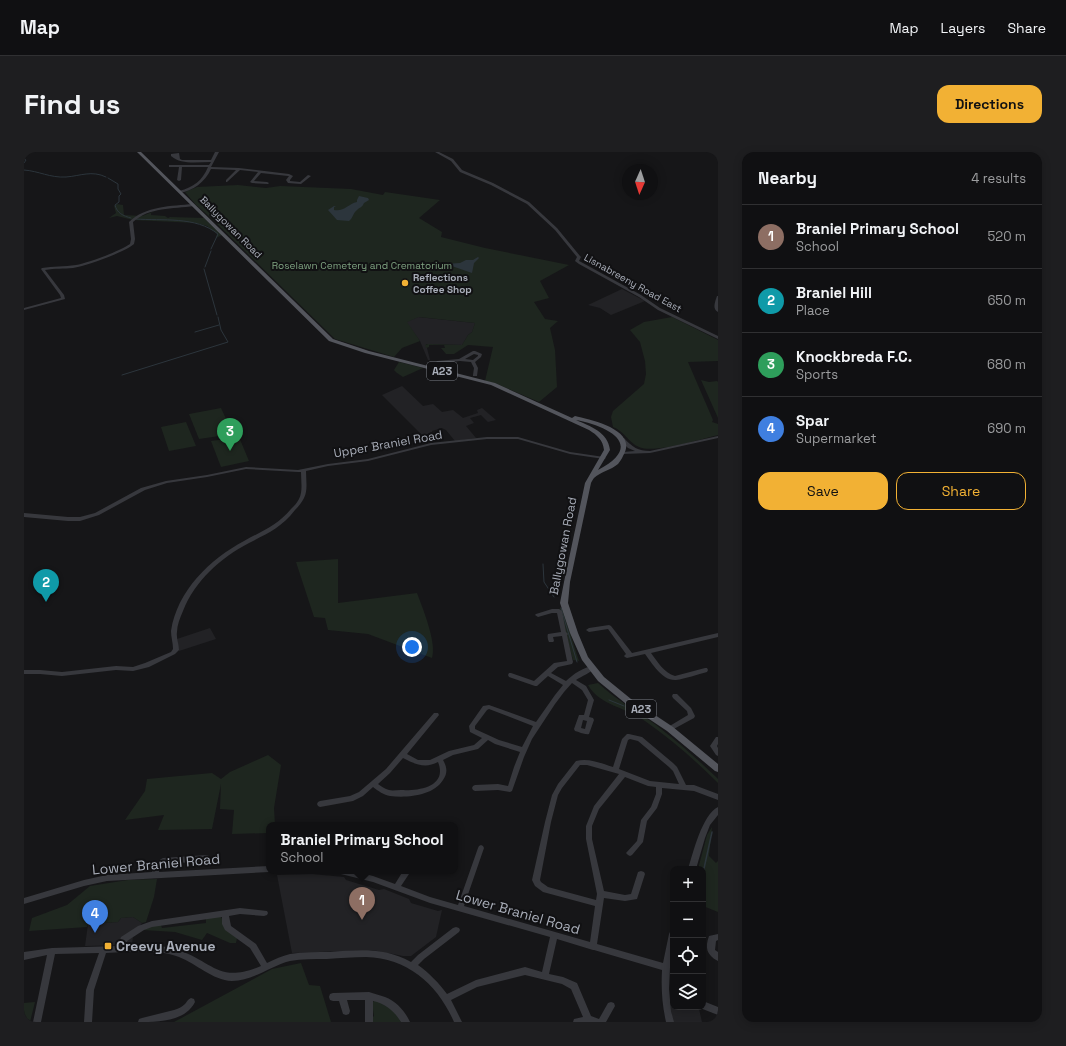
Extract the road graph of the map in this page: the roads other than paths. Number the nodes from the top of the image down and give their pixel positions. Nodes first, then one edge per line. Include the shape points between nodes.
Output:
1 (139, 152) edge
2 (217, 152) edge
3 (437, 152) edge
4 (180, 160) dead end
5 (211, 161) junction
6 (170, 166) dead end
7 (181, 166) junction
8 (210, 167) junction
9 (239, 169) junction
10 (260, 172) junction
11 (309, 176) dead end
12 (179, 180) dead end
13 (227, 182) dead end
14 (267, 183) dead end
15 (180, 192) junction
16 (193, 205) junction
17 (718, 298) edge
18 (24, 309) edge
19 (718, 311) edge
20 (718, 338) edge
21 (460, 360) junction
22 (473, 361) junction
23 (433, 369) junction
24 (475, 375) dead end
25 (552, 411) junction
26 (603, 425) junction
27 (601, 436) junction
28 (718, 437) edge
29 (622, 439) junction
30 (650, 452) junction
31 (605, 456) junction
32 (619, 456) junction
33 (304, 470) junction
34 (591, 478) junction
35 (24, 515) edge
36 (538, 615) dead end
37 (589, 630) dead end
38 (565, 634) junction
39 (718, 635) edge
40 (551, 641) dead end
41 (647, 652) junction
42 (592, 668) junction
43 (24, 672) edge
44 (547, 673) junction
45 (703, 673) dead end
46 (511, 675) dead end
47 (568, 682) junction
48 (675, 696) dead end
49 (436, 715) dead end
50 (586, 718) dead end
51 (536, 725) junction
52 (670, 729) junction
53 (487, 737) junction
54 (718, 739) edge
55 (523, 750) junction
56 (718, 753) edge
57 (402, 754) junction
58 (440, 760) junction
59 (718, 769) edge
60 (615, 770) junction
61 (624, 773) junction
62 (373, 784) junction
63 (659, 786) junction
64 (684, 787) junction
65 (475, 788) dead end
66 (718, 797) edge
67 (320, 804) dead end
68 (718, 810) edge
69 (481, 848) dead end
70 (630, 853) dead end
71 (207, 858) dead end
72 (693, 866) edge
73 (266, 869) edge
74 (155, 874) junction
75 (356, 874) edge
76 (405, 874) edge
77 (641, 874) dead end
78 (396, 888) junction
79 (601, 894) junction
80 (24, 902) edge
81 (599, 904) junction
82 (460, 908) junction
83 (225, 913) junction
84 (264, 913) dead end
85 (456, 930) dead end
86 (554, 936) junction
87 (718, 937) edge
88 (672, 938) edge
89 (593, 947) junction
90 (121, 949) junction
91 (103, 950) junction
92 (52, 951) junction
93 (24, 956) edge
94 (718, 957) edge
95 (265, 966) junction
96 (412, 966) junction
97 (666, 967) junction
98 (546, 976) junction
99 (369, 996) junction
100 (333, 997) dead end
101 (342, 997) junction
102 (669, 997) edge
103 (447, 998) junction
104 (191, 1002) dead end
105 (611, 1006) dead end
106 (706, 1006) edge
107 (346, 1011) dead end
108 (718, 1011) edge
109 (588, 1019) junction
110 (37, 1022) edge
111 (88, 1022) edge
112 (142, 1022) edge
113 (369, 1022) edge
114 (406, 1022) edge
115 (458, 1022) edge
116 (577, 1022) edge
117 (598, 1022) edge
118 (602, 1022) edge
119 (670, 1022) edge

1 - 15 main road, Ballygowan Road / A23
2 - 5 street
3 - 20 street, Lisnabreeny Road East via 452,160 461,171 528,203 556,229 579,257 577,261 580,263 662,311
4 - 5 street
5 - 8 street
6 - 7 street
7 - 8 street
7 - 12 street
8 - 9 street
8 - 15 street via 194,187
9 - 10 street
9 - 13 street
10 - 11 street via 290,176 289,182 301,183
10 - 14 street via 252,182
15 - 16 main road, Ballygowan Road / A23
16 - 18 street via 156,210 134,219 131,222 133,242 124,250 81,266 43,269 63,299
16 - 23 main road, Ballygowan Road / A23 via 331,340
17 - 19 street
21 - 22 street
21 - 22 street via 474,352 480,354
21 - 23 street via 438,362
22 - 24 street
23 - 25 main road, Ballygowan Road / A23 via 493,384
25 - 26 main road, Ballygowan Road / A23
25 - 27 main road, Ballygowan Road / A23
26 - 27 main road via 597,427
26 - 29 main road, Ballygowan Road / A23
27 - 31 main road via 607,444
28 - 30 street
29 - 30 street via 633,449
29 - 32 main road via 624,447
30 - 32 street
31 - 32 main road
31 - 33 street, Upper Braniel Road via 564,452 518,438 490,437 431,444 368,460 328,464
31 - 34 main road, Ballygowan Road / A23
32 - 34 main road via 615,463
33 - 35 street, Upper Braniel Road via 246,468 166,482 143,489 97,514 80,519
33 - 43 street via 302,498 283,522 231,550 202,576 189,592 176,623 176,650 173,653 133,669 116,668 62,674
34 - 42 main road, Ballygowan Road / A23 via 564,603 579,646
36 - 38 street via 559,611
37 - 41 street via 596,626 609,626 628,656
38 - 40 street via 550,635
38 - 44 street via 570,662 556,665
39 - 41 street
41 - 45 street via 670,677
42 - 47 street
42 - 52 main road, Ballygowan Road / A23 via 612,688
44 - 46 street via 535,684
44 - 47 street
47 - 50 street via 584,688 590,697
47 - 51 street
48 - 52 street via 692,716
49 - 57 street
51 - 53 street via 489,707 485,708 472,726 472,730
51 - 55 street
52 - 59 main road, Ballygowan Road / A23
53 - 55 street
53 - 58 street via 476,747 451,753
54 - 56 street via 713,746
55 - 65 street via 510,789
57 - 58 street via 422,763
57 - 62 street
58 - 62 street via 444,773 437,784 428,791 390,793
60 - 61 street
60 - 64 street via 625,739 629,736 636,737 675,769
60 - 81 street via 581,762 560,786 555,795 536,876 541,887
61 - 63 street
61 - 79 street via 596,808 590,826 589,839
62 - 67 street via 357,797 338,805
63 - 64 street
63 - 70 street via 660,794 654,808 644,820 640,842
64 - 66 street via 699,789
68 - 72 street via 702,835
69 - 82 street
71 - 74 street via 163,861 157,865
73 - 74 street, Lower Braniel Road
74 - 80 street, Lower Braniel Road via 95,880
75 - 78 street, Lower Braniel Road
76 - 78 street
77 - 79 street via 634,897
78 - 82 street, Lower Braniel Road
79 - 81 street
81 - 89 street
82 - 86 street, Lower Braniel Road
83 - 84 street
83 - 90 street via 146,925 124,939
83 - 95 street via 228,928 254,946
85 - 96 street
86 - 89 street, Lower Braniel Road
86 - 98 street
87 - 94 street via 712,938 711,951
88 - 97 street
89 - 97 street, Lower Braniel Road
90 - 91 street
90 - 95 street via 151,949 177,953 216,973 231,977 248,974
91 - 92 street
91 - 111 street via 101,963 90,990
92 - 93 street
92 - 110 street
95 - 96 street via 300,957 365,954 386,956
96 - 103 street via 429,978
97 - 102 street
98 - 103 street via 519,972 476,984
98 - 109 street via 574,986
99 - 101 street
99 - 113 street
99 - 114 street via 392,1005
100 - 101 street
101 - 107 street
102 - 119 street
103 - 115 street
104 - 112 street via 179,1012
105 - 118 street
106 - 108 street
109 - 116 street
109 - 117 street

